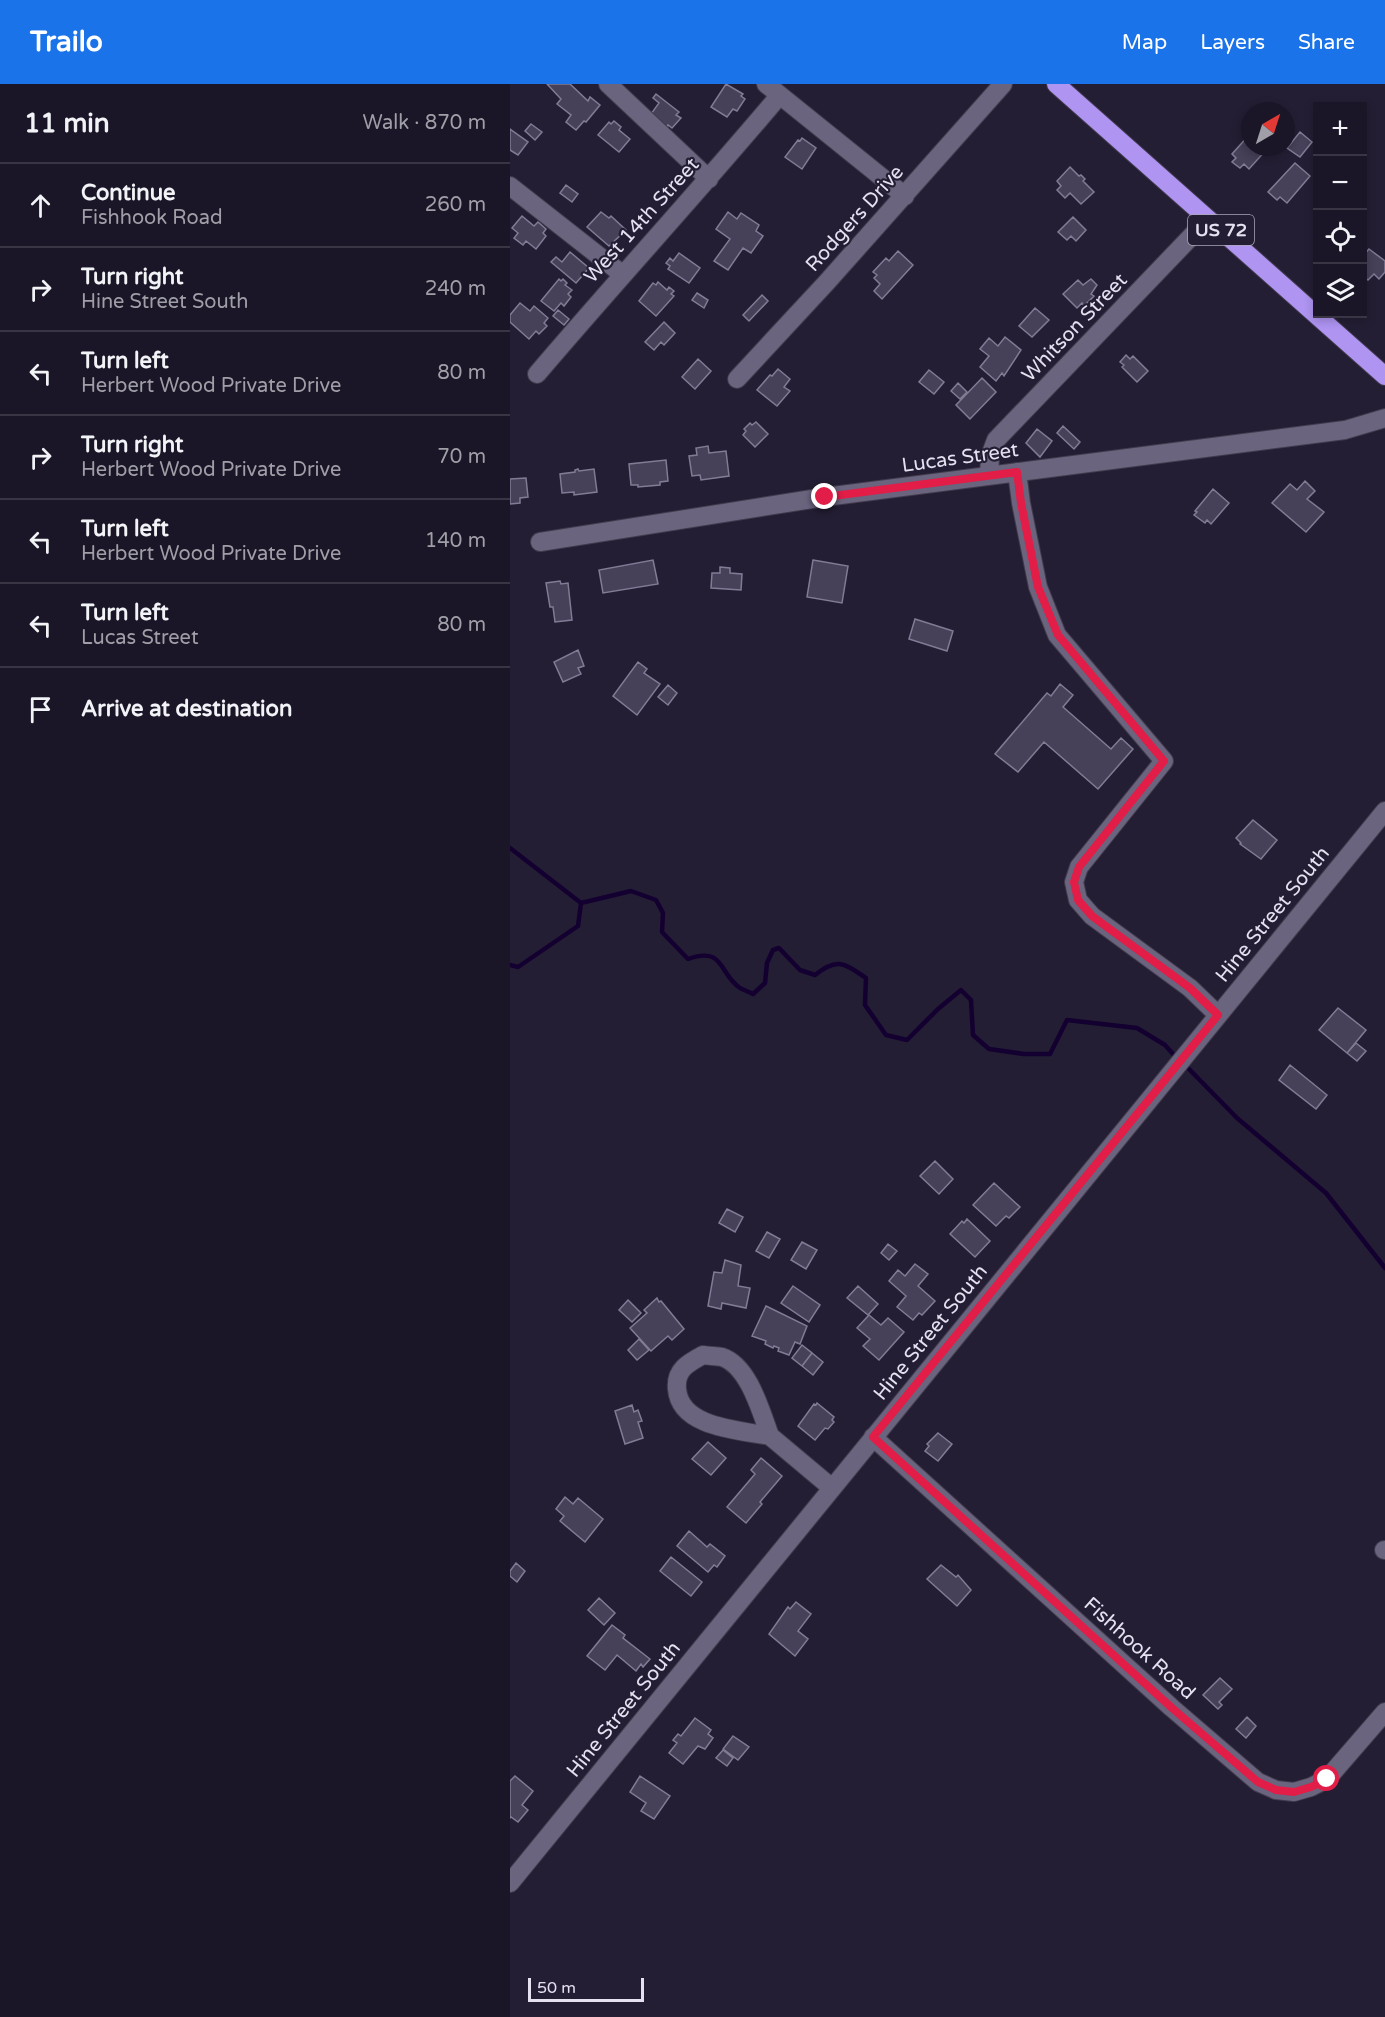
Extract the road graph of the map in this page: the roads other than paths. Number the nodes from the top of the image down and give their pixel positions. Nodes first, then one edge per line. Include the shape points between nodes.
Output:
1 (608, 84) edge
2 (1003, 84) edge
3 (1056, 84) edge
4 (773, 90) edge
5 (709, 179) junction
6 (510, 186) edge
7 (905, 196) junction
8 (1208, 219) junction
9 (622, 274) junction
10 (537, 374) dead end
11 (1385, 376) edge
12 (737, 379) dead end
13 (1385, 418) edge
14 (1017, 472) junction
15 (989, 475) junction
16 (540, 542) dead end
17 (1385, 812) edge
18 (1218, 1015) junction
19 (770, 1436) junction
20 (873, 1437) junction
21 (832, 1488) junction
22 (1385, 1712) edge
23 (510, 1883) edge

1 - 5 street
2 - 7 street, Rodgers Drive
3 - 8 highway, US 72
4 - 5 street, West 14th Street
4 - 7 street
5 - 9 street, West 14th Street
6 - 9 street
7 - 12 street, Rodgers Drive
8 - 11 highway, US 72
8 - 15 street, Whitson Street via 996,440
9 - 10 street, West 14th Street
13 - 14 street, Lucas Street via 1345,430
14 - 15 street, Lucas Street
14 - 18 street via 1038,587 1058,635 1164,761 1079,867 1074,882 1078,900 1092,916 1190,988
15 - 16 street, Lucas Street
17 - 18 street, Hine Street South
18 - 20 street, Hine Street South
19 - 19 street via 690,1415 678,1401 676,1381 686,1364 703,1355 723,1358 739,1368
19 - 21 street
20 - 21 street, Hine Street South
20 - 22 street, Fishhook Road via 1258,1782 1294,1792 1327,1779
21 - 23 street, Hine Street South

